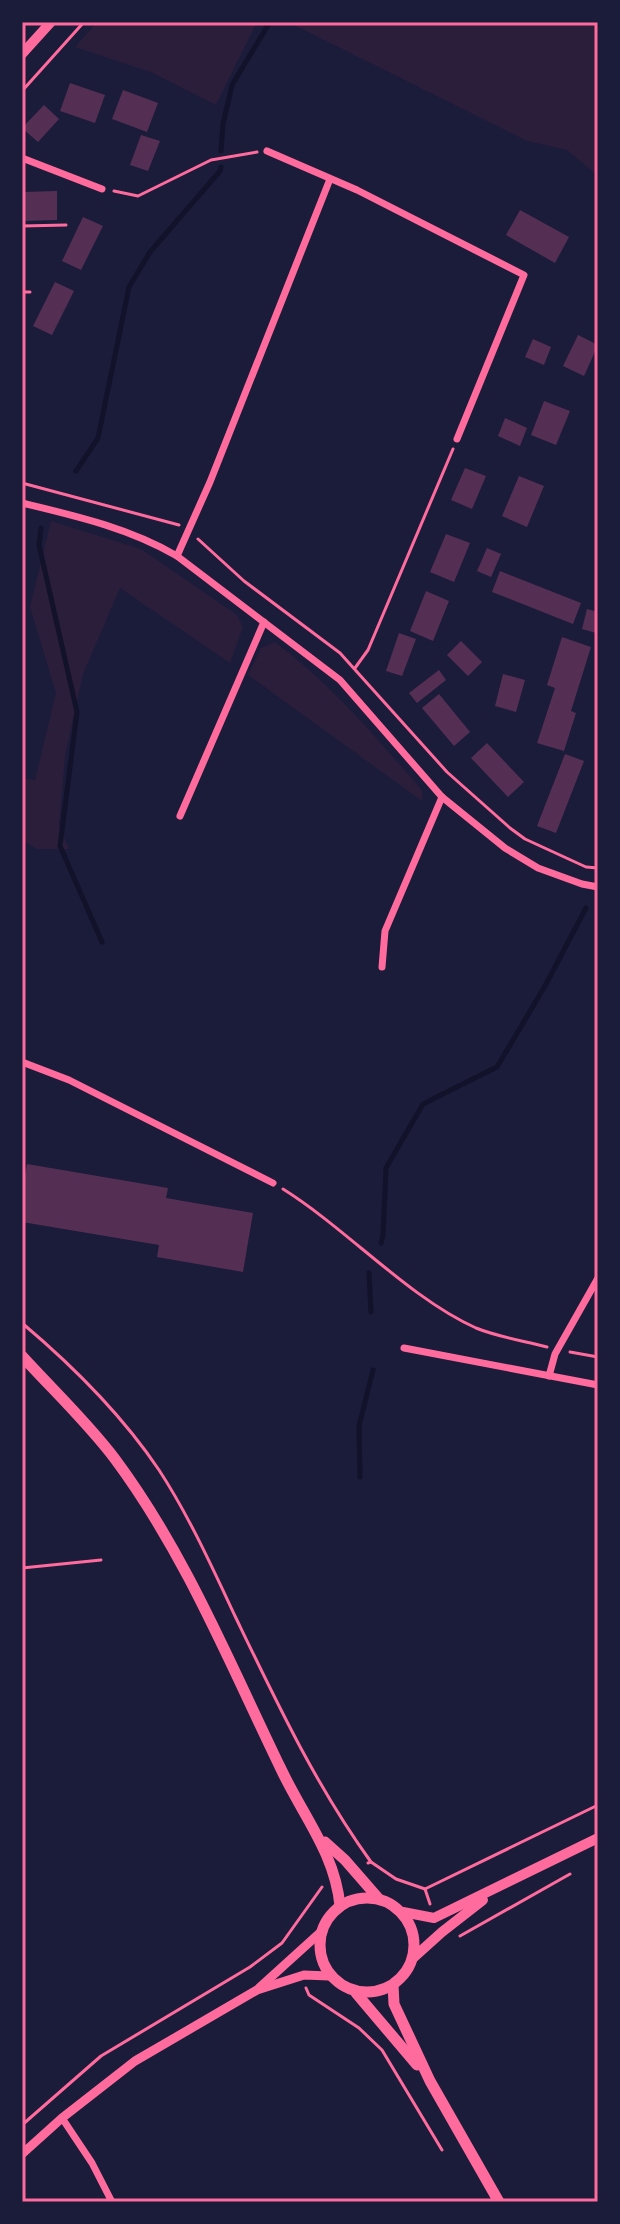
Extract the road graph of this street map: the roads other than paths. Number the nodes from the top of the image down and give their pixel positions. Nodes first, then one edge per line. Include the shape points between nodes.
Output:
1 (51, 22) edge
2 (22, 54) edge
3 (267, 151) road end
4 (22, 158) edge
5 (330, 179) junction
6 (102, 189) road end
7 (457, 439) road end
8 (22, 503) edge
9 (177, 556) junction
10 (264, 622) junction
11 (442, 797) junction
12 (180, 816) dead end
13 (598, 887) edge
14 (382, 967) dead end
15 (22, 1062) edge
16 (273, 1183) road end
17 (598, 1278) edge
18 (404, 1348) dead end
19 (22, 1356) edge
20 (549, 1376) junction
21 (598, 1385) edge
22 (598, 1838) edge
23 (322, 1839) junction
24 (501, 1886) junction
25 (379, 1899) junction
26 (340, 1906) junction
27 (403, 1912) junction
28 (323, 1930) junction
29 (412, 1959) junction
30 (329, 1976) junction
31 (393, 1985) junction
32 (257, 1990) junction
33 (356, 1993) junction
34 (430, 2081) junction
35 (62, 2118) junction
36 (22, 2154) edge
37 (112, 2202) edge
38 (499, 2202) edge

1 - 2 main road
3 - 5 street
4 - 6 street
5 - 7 street via 524,275
5 - 9 street
8 - 9 street via 149,540
9 - 10 street
10 - 11 street via 340,680
10 - 12 street
11 - 13 street via 538,868
11 - 14 street via 385,931
15 - 16 street via 69,1080
17 - 20 street via 558,1349
18 - 20 street
19 - 23 main road via 115,1458 176,1555 286,1781
20 - 21 street
22 - 24 main road
23 - 25 main road
23 - 26 main road
24 - 27 main road via 434,1918
24 - 29 main road
25 - 26 main road
25 - 27 main road
26 - 28 main road
27 - 29 main road via 416,1940
28 - 30 main road via 320,1945
28 - 32 street
29 - 31 main road
30 - 32 street via 300,1976
30 - 33 main road
31 - 33 main road
31 - 34 main road via 394,2004
32 - 35 street via 135,2061
33 - 34 main road
34 - 38 main road
35 - 36 street
35 - 37 street

